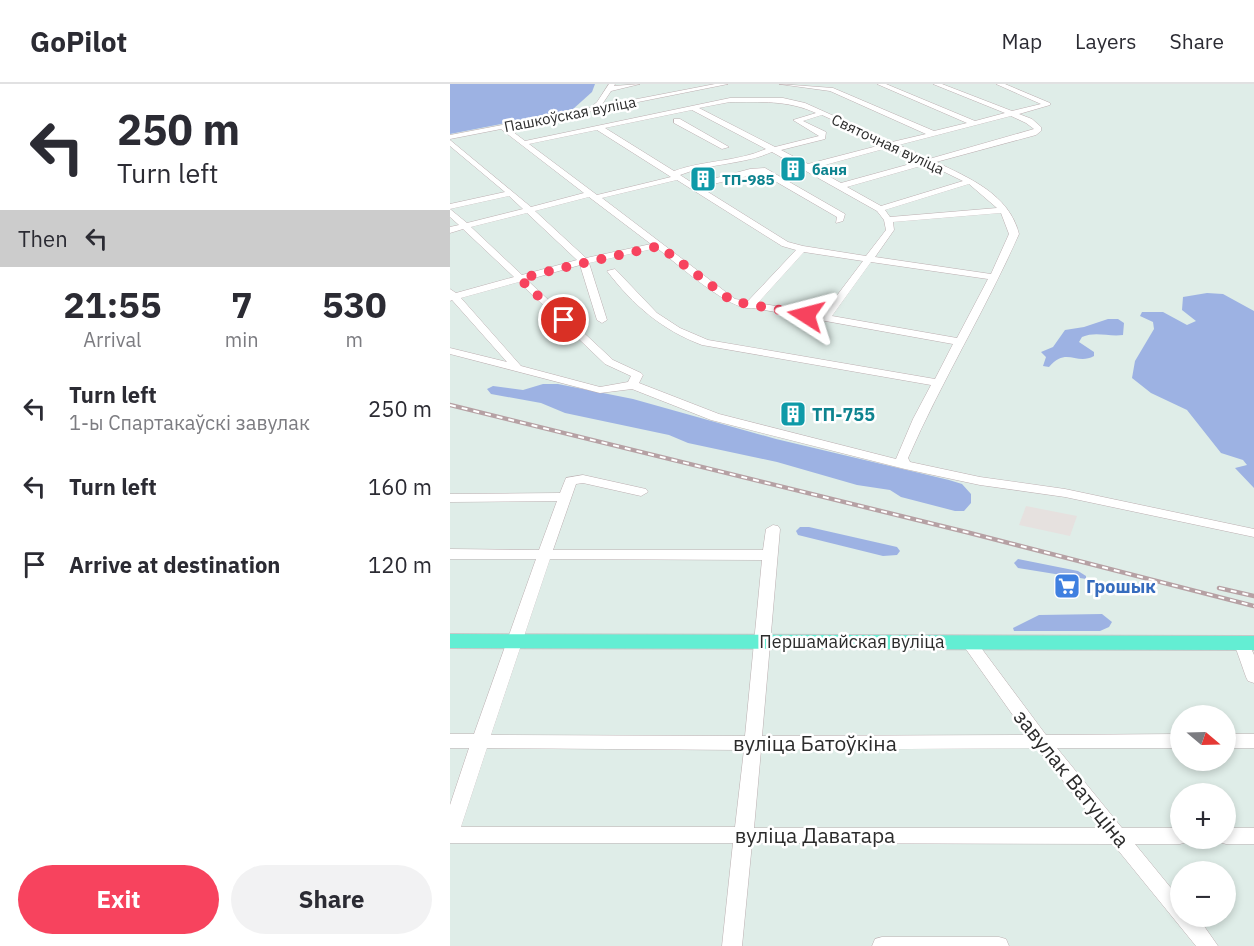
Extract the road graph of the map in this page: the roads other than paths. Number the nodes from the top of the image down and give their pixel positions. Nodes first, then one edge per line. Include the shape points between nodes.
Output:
1 (637, 84) edge
2 (724, 84) edge
3 (780, 84) edge
4 (880, 84) edge
5 (936, 84) edge
6 (999, 84) edge
7 (611, 86) edge
8 (764, 99) junction
9 (618, 104) junction
10 (693, 108) junction
11 (593, 109) junction
12 (626, 109) dead end
13 (823, 113) junction
14 (634, 114) dead end
15 (1014, 114) junction
16 (642, 119) junction
17 (677, 121) dead end
18 (976, 124) junction
19 (730, 126) junction
20 (502, 127) junction
21 (599, 128) junction
22 (719, 129) dead end
23 (709, 131) dead end
24 (699, 133) junction
25 (936, 135) junction
26 (450, 137) edge
27 (450, 142) edge
28 (524, 143) junction
29 (892, 146) junction
30 (725, 147) dead end
31 (773, 150) junction
32 (464, 155) junction
33 (450, 158) edge
34 (926, 162) junction
35 (807, 167) junction
36 (675, 176) junction
37 (970, 181) junction
38 (840, 186) junction
39 (692, 187) junction
40 (511, 193) junction
41 (594, 196) junction
42 (450, 207) edge
43 (880, 209) junction
44 (530, 210) junction
45 (1002, 210) junction
46 (450, 212) edge
47 (888, 220) junction
48 (839, 221) dead end
49 (466, 226) junction
50 (450, 230) edge
51 (659, 246) junction
52 (802, 249) junction
53 (867, 258) junction
54 (584, 261) junction
55 (612, 271) dead end
56 (995, 277) junction
57 (520, 279) junction
58 (451, 296) edge
59 (749, 306) junction
60 (825, 318) junction
61 (602, 320) dead end
62 (961, 342) junction
63 (450, 351) edge
64 (516, 366) junction
65 (938, 383) junction
66 (633, 385) junction
67 (905, 465) junction
68 (641, 492) dead end
69 (564, 497) junction
70 (450, 498) edge
71 (773, 529) dead end
72 (1254, 533) edge
73 (450, 554) edge
74 (544, 554) junction
75 (769, 555) junction
76 (450, 641) edge
77 (513, 641) junction
78 (762, 641) junction
79 (968, 641) junction
80 (1249, 651) edge
81 (1254, 676) edge
82 (450, 741) edge
83 (481, 741) junction
84 (1041, 741) junction
85 (1170, 741) edge
86 (1236, 741) edge
87 (1254, 741) edge
88 (753, 743) junction
89 (450, 834) edge
90 (742, 835) junction
91 (1118, 836) junction
92 (1170, 836) edge
93 (1236, 836) edge
94 (1254, 836) edge
95 (1170, 901) edge
96 (1193, 927) edge
97 (732, 946) edge
98 (882, 946) edge
99 (999, 946) edge
100 (1208, 946) edge

1 - 7 street
2 - 9 street, Пашкоўская вуліца
3 - 8 street
3 - 25 street via 831,88
4 - 18 street
5 - 15 street
6 - 15 street via 1048,104
7 - 11 street
8 - 10 street, Святочная вуліца via 737,99
8 - 13 street, Святочная вуліца via 796,102
9 - 11 street, Пашкоўская вуліца
9 - 12 street
10 - 16 street, Святочная вуліца
10 - 19 street
11 - 20 street, Пашкоўская вуліца
13 - 29 street, Святочная вуліца
13 - 31 street via 797,120 823,134 822,137
14 - 16 street
15 - 18 street
15 - 34 street via 1038,129
16 - 21 street, Святочная вуліца
17 - 24 street
18 - 25 street
19 - 22 street
19 - 31 street
20 - 26 street, Пашкоўская вуліца
20 - 28 street
21 - 28 street, Святочная вуліца
21 - 36 street
23 - 24 street
24 - 30 street
25 - 29 street
27 - 32 street
28 - 41 street
29 - 34 street, Святочная вуліца
29 - 35 street
31 - 35 street
31 - 36 street via 695,166
32 - 33 street
32 - 40 street
34 - 37 street, Святочная вуліца
34 - 38 street
35 - 38 street
36 - 39 street
36 - 41 street
37 - 43 street
37 - 45 street, Святочная вуліца
38 - 43 street
39 - 48 street via 762,170 842,216
39 - 52 street via 785,244
40 - 42 street
40 - 44 street
41 - 44 street
41 - 51 street
43 - 47 street
44 - 49 street
44 - 54 street
45 - 47 street
45 - 56 street, Святочная вуліца via 1014,234
46 - 49 street
47 - 53 street via 890,230
49 - 50 street
49 - 57 street
51 - 54 street
51 - 59 street via 732,301
52 - 53 street
52 - 59 street
53 - 56 street
53 - 60 street
54 - 57 street
54 - 61 street
55 - 65 street via 666,327 695,340
56 - 62 street, Святочная вуліца
57 - 58 street
57 - 66 street via 609,362 637,375
58 - 64 street
59 - 60 street
60 - 62 street
62 - 65 street, Святочная вуліца
63 - 64 street
64 - 66 street via 600,390
65 - 67 street, Святочная вуліца via 902,458
66 - 67 street via 715,417
67 - 72 street via 1065,493
68 - 69 street via 583,479 571,481
69 - 70 street
69 - 74 street
71 - 75 street
73 - 74 street
74 - 75 street
74 - 77 street
75 - 78 street
76 - 77 main road, Першамайская вуліца
77 - 78 main road, Першамайская вуліца
77 - 83 street
78 - 79 main road, Першамайская вуліца
78 - 88 street
79 - 80 main road, Першамайская вуліца
79 - 84 street, завулак Ватуціна
80 - 81 street
82 - 83 street, вуліца Батоўкіна
83 - 88 street, вуліца Батоўкіна
83 - 89 street
84 - 85 street, вуліца Батоўкіна
84 - 88 street, вуліца Батоўкіна
84 - 91 street, завулак Ватуціна
86 - 87 street
88 - 90 street
89 - 90 street, вуліца Даватара
90 - 91 street, вуліца Даватара
90 - 97 street
91 - 92 street, вуліца Даватара
91 - 95 street, завулак Ватуціна
93 - 94 street
96 - 100 street
98 - 99 street

